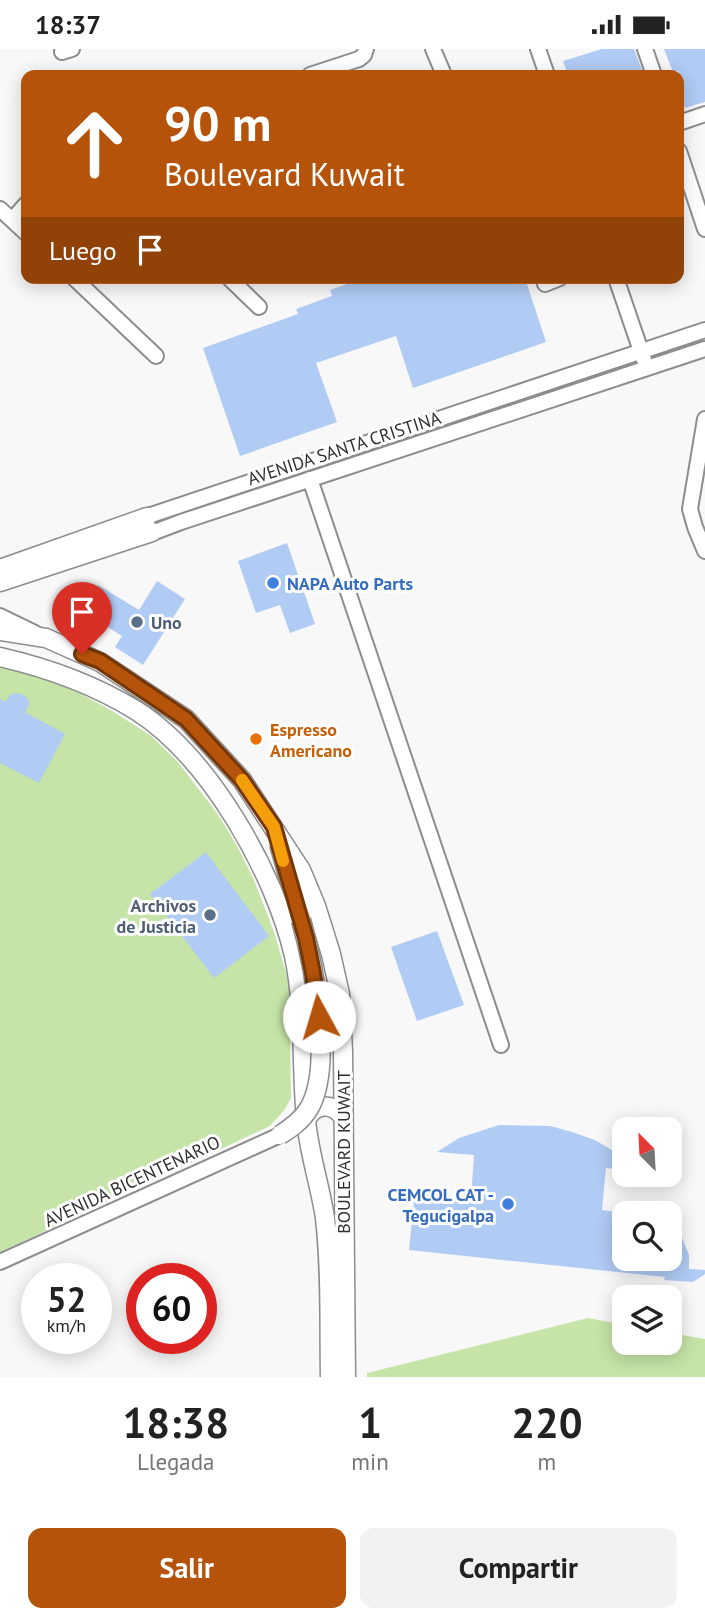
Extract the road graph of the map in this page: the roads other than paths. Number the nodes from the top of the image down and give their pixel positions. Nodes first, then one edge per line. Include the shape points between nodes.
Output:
1 (366, 49) edge
2 (433, 49) edge
3 (538, 49) edge
4 (645, 49) edge
5 (325, 70) edge
6 (442, 70) edge
7 (545, 70) edge
8 (652, 70) edge
9 (705, 114) edge
10 (684, 121) edge
11 (684, 166) edge
12 (0, 209) edge
13 (21, 210) edge
14 (12, 220) junction
15 (21, 228) edge
16 (705, 229) edge
17 (80, 284) edge
18 (235, 284) edge
19 (618, 284) edge
20 (259, 307) dead end
21 (705, 330) edge
22 (705, 349) edge
23 (641, 352) junction
24 (156, 356) dead end
25 (646, 369) junction
26 (705, 419) edge
27 (310, 479) junction
28 (149, 524) junction
29 (111, 538) junction
30 (705, 551) edge
31 (0, 562) edge
32 (0, 569) edge
33 (0, 582) edge
34 (0, 592) edge
35 (0, 616) edge
36 (0, 631) edge
37 (46, 638) junction
38 (0, 657) edge
39 (274, 827) junction
40 (255, 853) junction
41 (298, 914) junction
42 (501, 1045) dead end
43 (343, 1068) junction
44 (302, 1073) junction
45 (343, 1117) junction
46 (306, 1121) junction
47 (280, 1135) joint
48 (0, 1262) edge
49 (330, 1377) edge
50 (346, 1377) edge

1 - 5 street via 359,59
2 - 6 street
3 - 7 street
4 - 8 street
9 - 10 street
11 - 16 street
12 - 14 street
13 - 14 street
14 - 15 street
17 - 24 street
18 - 20 street
19 - 23 street
21 - 23 street, AVENIDA SANTA CRISTINA
22 - 25 street, AVENIDA SANTA CRISTINA
23 - 25 street
23 - 28 street, AVENIDA SANTA CRISTINA
25 - 27 street, AVENIDA SANTA CRISTINA
26 - 30 street via 690,509
27 - 28 street, AVENIDA SANTA CRISTINA
27 - 42 street
28 - 29 main road
28 - 31 street, AVENIDA SANTA CRISTINA via 108,524
28 - 34 street, AVENIDA SANTA CRISTINA via 121,551
29 - 32 main road
29 - 33 main road
35 - 37 street
36 - 37 main road, BOULEVARD KUWAIT
37 - 39 main road, BOULEVARD KUWAIT via 100,661 186,719 242,780
38 - 40 main road, BOULEVARD KUWAIT via 43,667 138,712 188,756 218,793
39 - 41 main road
39 - 43 main road, BOULEVARD KUWAIT via 301,870 331,954 340,994
40 - 41 main road
40 - 44 main road, BOULEVARD KUWAIT via 294,956 301,1003
41 - 47 main road, bridge via 318,1003 320,1068 309,1109
43 - 44 main road via 334,1079 321,1083
43 - 45 main road, BOULEVARD KUWAIT
44 - 46 main road, BOULEVARD KUWAIT
45 - 46 main road via 335,1108 323,1106 312,1111
45 - 50 main road, BOULEVARD KUWAIT
46 - 49 main road, BOULEVARD KUWAIT via 325,1221
47 - 48 street, AVENIDA BICENTENARIO

